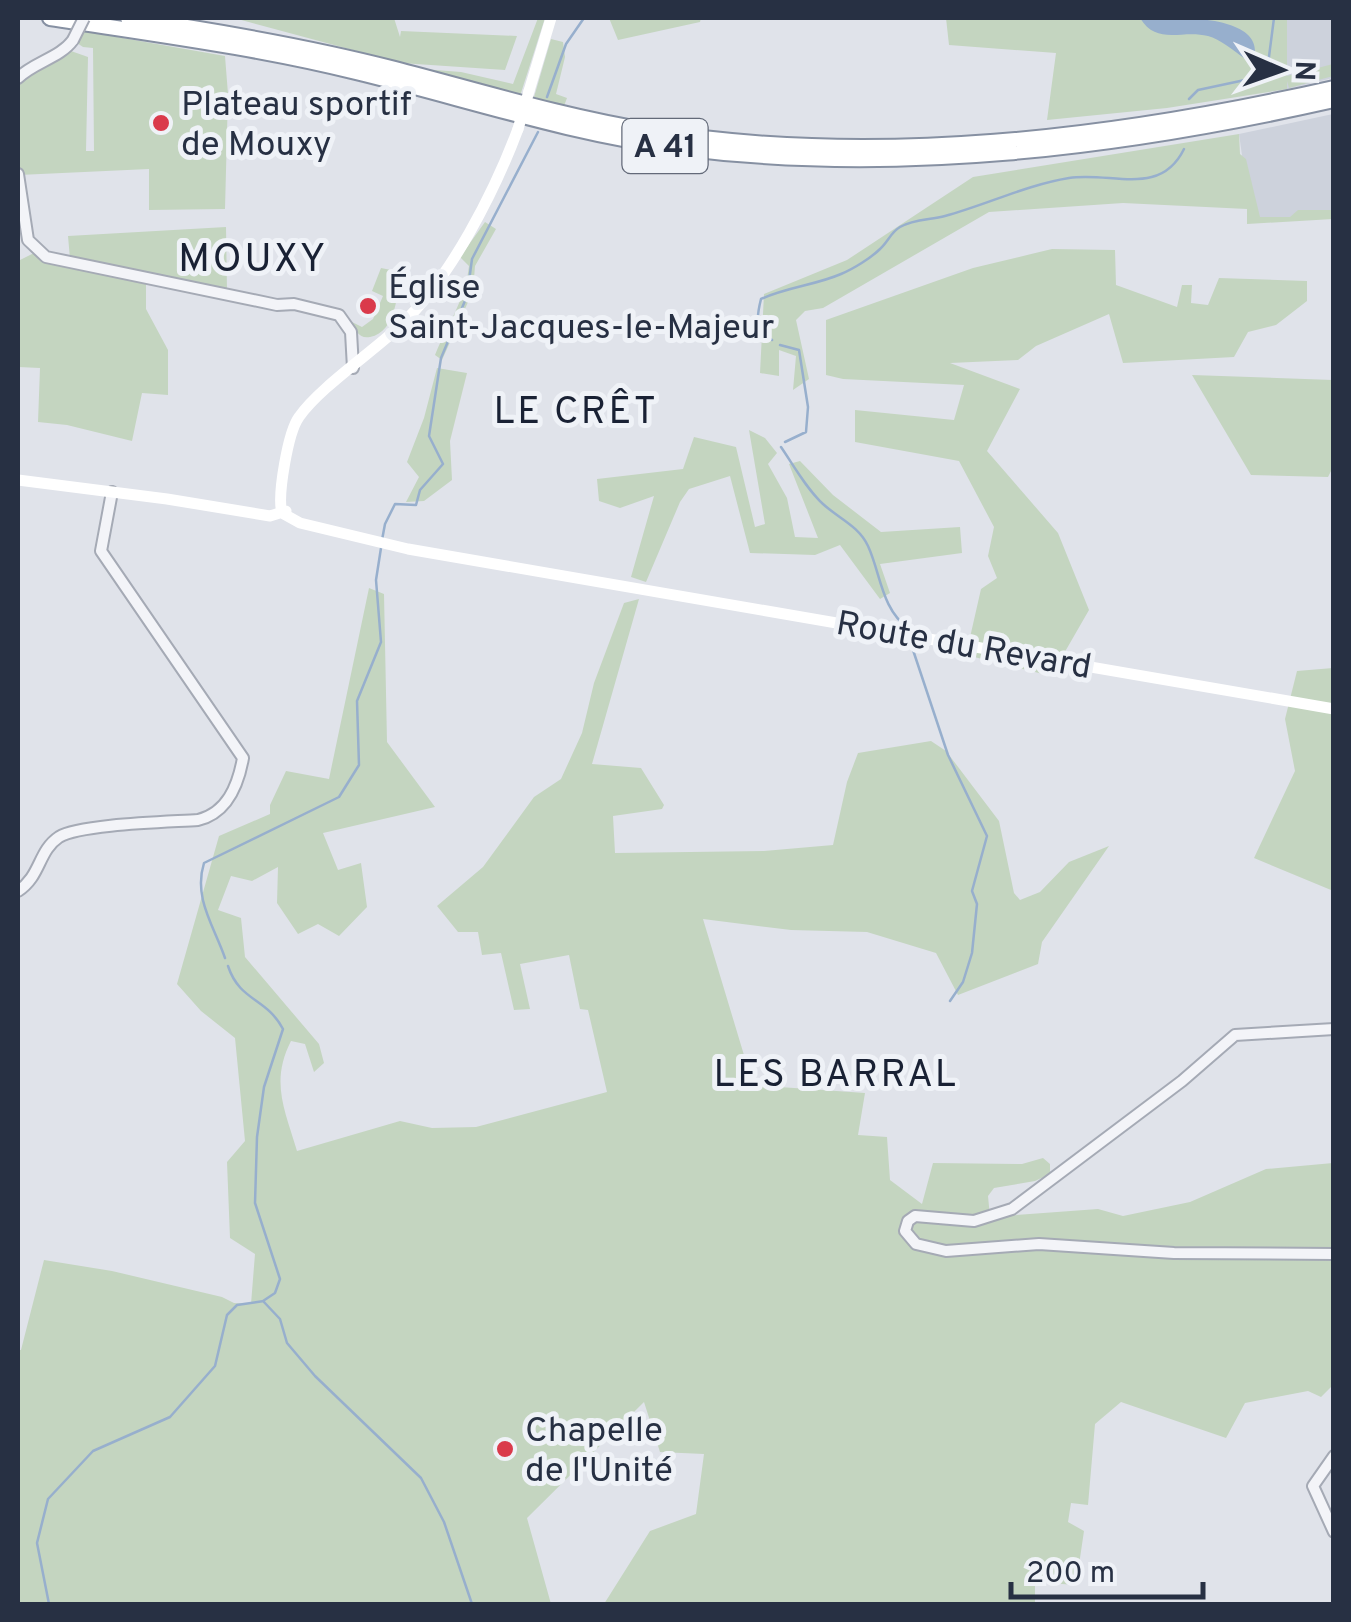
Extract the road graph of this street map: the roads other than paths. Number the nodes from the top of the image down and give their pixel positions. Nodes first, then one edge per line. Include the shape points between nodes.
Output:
1 (50, 18) edge
2 (84, 18) edge
3 (128, 18) edge
4 (551, 18) edge
5 (18, 78) edge
6 (1334, 88) edge
7 (1334, 100) edge
8 (18, 174) edge
9 (353, 368) junction
10 (18, 480) edge
11 (112, 492) junction
12 (284, 512) junction
13 (1334, 709) edge
14 (18, 891) edge
15 (1334, 1029) edge
16 (1334, 1254) edge
17 (1334, 1456) edge
18 (1334, 1532) edge

1 - 7 highway, A 41 via 317,62 603,135 749,155 890,158 1048,148 1166,134
2 - 5 street, bridge via 63,50
3 - 6 highway, A 41 via 326,52 605,123 750,143 906,145 1038,137
4 - 9 main road, bridge via 518,129 488,200 406,321
8 - 9 street via 28,240 46,257 339,316 350,332
9 - 12 main road via 298,417 281,498
10 - 11 main road, Route du Revard
11 - 12 main road, Route du Revard via 270,516
11 - 14 street via 101,551 243,758 242,767 216,814 62,835
12 - 13 main road, Route du Revard via 382,543 463,559 524,562 593,580
15 - 16 street via 1235,1035 1012,1209 974,1221 914,1216 905,1231 916,1244 946,1251 1039,1244
17 - 18 street via 1313,1486

